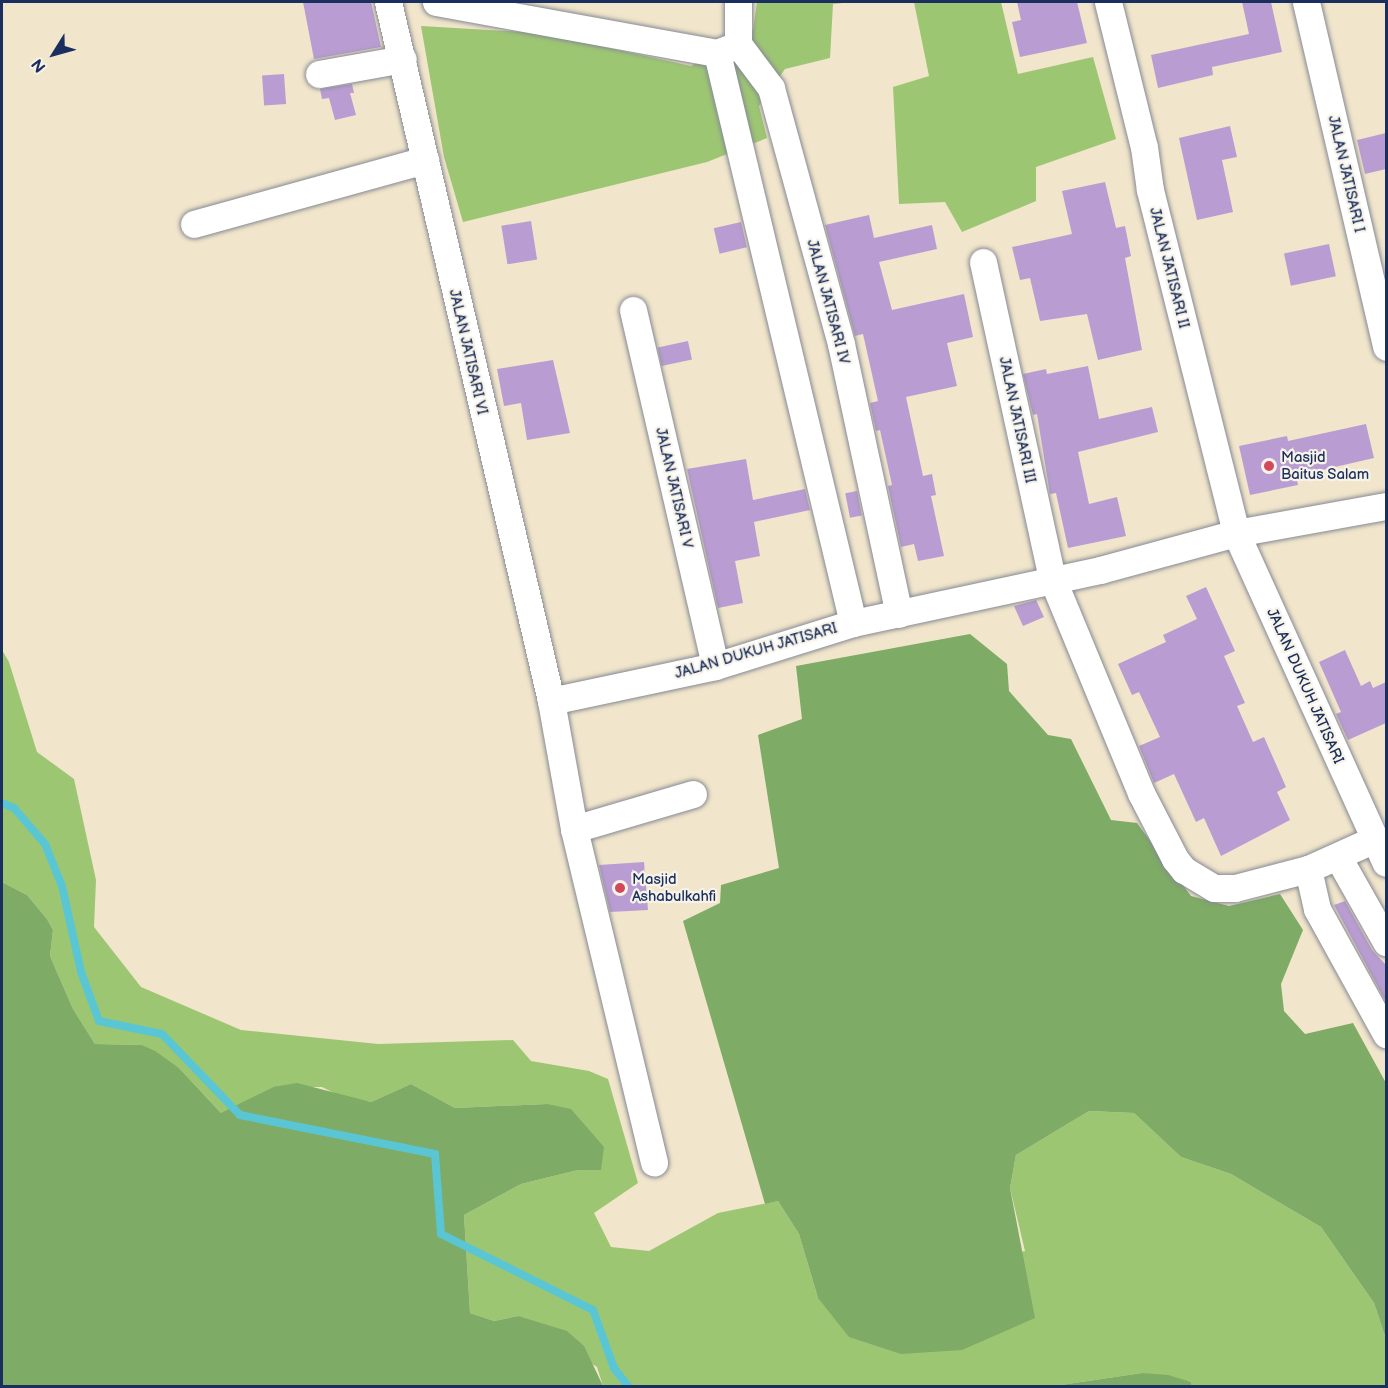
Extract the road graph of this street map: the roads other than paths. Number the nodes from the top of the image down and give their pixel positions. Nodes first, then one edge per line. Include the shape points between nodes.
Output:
1 (388, 2) edge
2 (436, 2) edge
3 (738, 2) edge
4 (1108, 2) edge
5 (1306, 2) edge
6 (728, 48) junction
7 (403, 59) junction
8 (319, 75) dead end
9 (425, 160) junction
10 (194, 224) dead end
11 (1376, 251) edge
12 (983, 262) dead end
13 (633, 310) dead end
14 (1386, 347) edge
15 (1386, 506) edge
16 (1236, 533) junction
17 (1052, 578) junction
18 (899, 614) junction
19 (852, 623) junction
20 (715, 666) junction
21 (551, 701) junction
22 (693, 794) dead end
23 (574, 829) junction
24 (1381, 851) edge
25 (1338, 857) junction
26 (1308, 869) junction
27 (1386, 942) edge
28 (1386, 1034) edge
29 (654, 1163) dead end

1 - 7 street, JALAN JATISARI VI
2 - 6 street
3 - 6 street
4 - 16 street, JALAN JATISARI II via 1144,147 1150,190
5 - 11 street, JALAN JATISARI I
6 - 18 street, JALAN JATISARI IV via 771,88 841,344
6 - 19 street
7 - 8 street
7 - 9 street, JALAN JATISARI VI
9 - 10 street
9 - 21 street, JALAN JATISARI VI
11 - 14 street, JALAN JATISARI I
12 - 17 street, JALAN JATISARI III
13 - 20 street, JALAN JATISARI V
15 - 16 street, JALAN DUKUH JATISARI
16 - 17 street, JALAN DUKUH JATISARI via 1100,570
16 - 24 street, JALAN DUKUH JATISARI
17 - 18 street, JALAN DUKUH JATISARI
17 - 26 street, JALAN DUKUH JATISARI via 1141,794 1184,870 1214,888 1235,888
18 - 19 street, JALAN DUKUH JATISARI
19 - 20 street, JALAN DUKUH JATISARI
20 - 21 street, JALAN DUKUH JATISARI
21 - 23 street
22 - 23 street
23 - 29 street
24 - 25 street, JALAN DUKUH JATISARI
25 - 26 street, JALAN DUKUH JATISARI
25 - 27 street
26 - 28 street via 1317,909

